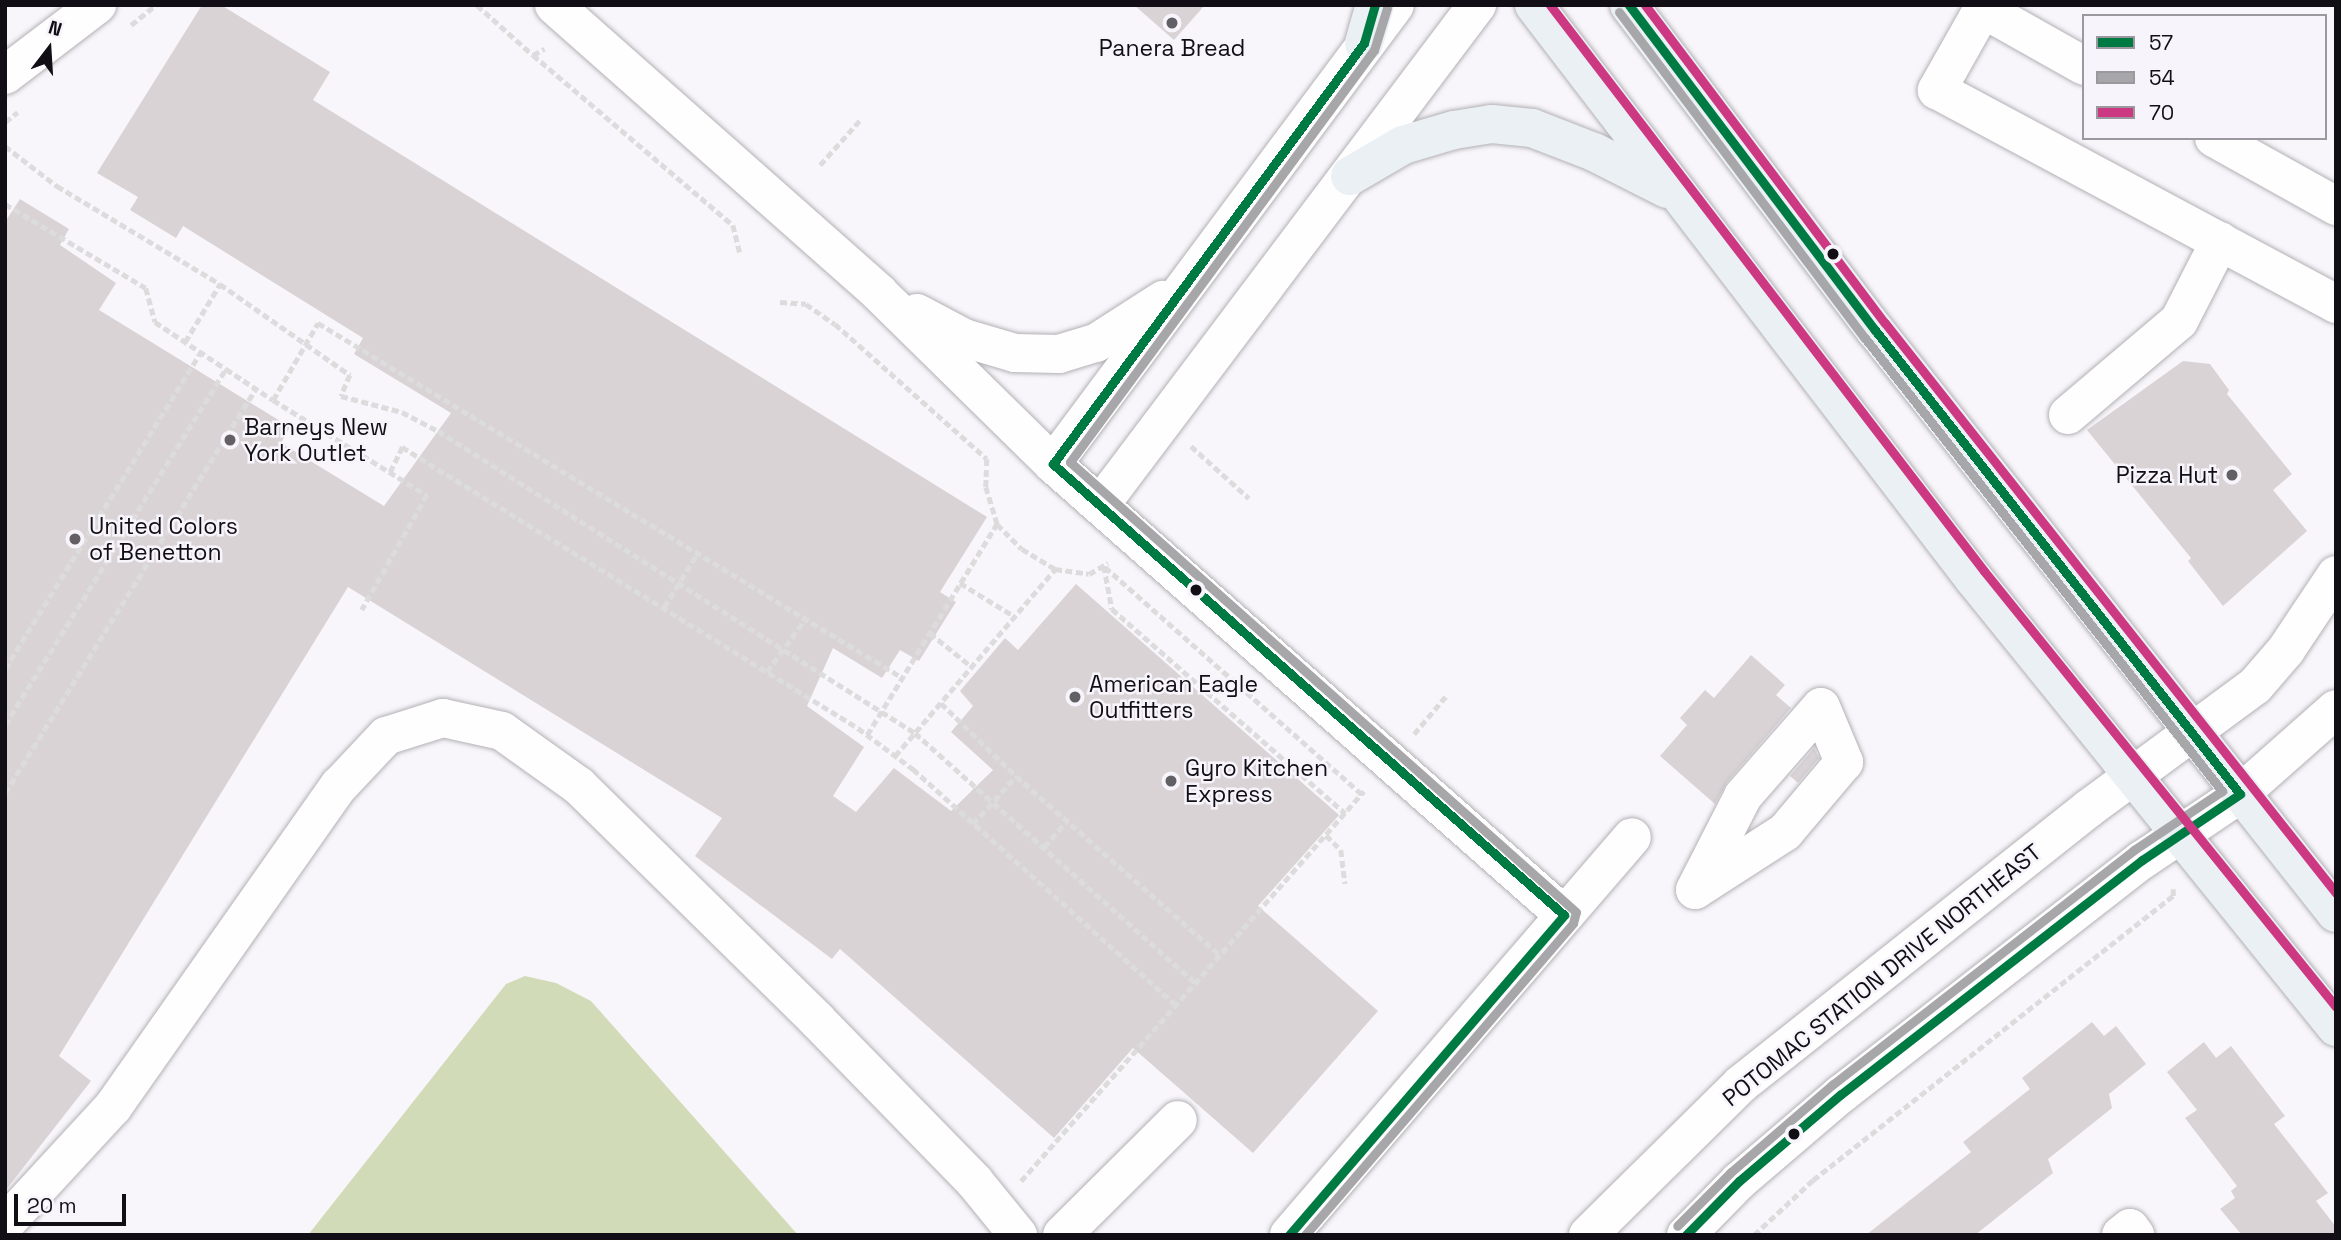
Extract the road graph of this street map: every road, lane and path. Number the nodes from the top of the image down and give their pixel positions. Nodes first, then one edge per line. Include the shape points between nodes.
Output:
1 (97, 5) edge
2 (477, 5) edge
3 (554, 5) edge
4 (1375, 5) edge
5 (1395, 5) edge
6 (1477, 5) edge
7 (1534, 5) edge
8 (1629, 5) edge
9 (1984, 7) edge
10 (1364, 44) junction
11 (544, 49) dead end
12 (533, 55) junction
13 (2082, 65) edge
14 (5, 75) edge
15 (861, 119) dead end
16 (2218, 140) edge
17 (5, 146) edge
18 (820, 164) dead end
19 (1350, 176) junction
20 (1676, 194) junction
21 (5, 204) edge
22 (2336, 206) edge
23 (2220, 241) junction
24 (740, 253) dead end
25 (1187, 282) junction
26 (220, 284) junction
27 (879, 293) junction
28 (780, 302) dead end
29 (2336, 304) edge
30 (185, 342) junction
31 (304, 345) junction
32 (201, 352) junction
33 (226, 369) junction
34 (256, 388) junction
35 (273, 400) junction
36 (2068, 415) dead end
37 (1182, 438) dead end
38 (1053, 464) junction
39 (390, 472) junction
40 (1249, 499) dead end
41 (1101, 504) junction
42 (997, 524) junction
43 (697, 554) junction
44 (1109, 562) dead end
45 (1104, 566) junction
46 (1055, 569) junction
47 (2336, 575) edge
48 (960, 583) junction
49 (681, 585) junction
50 (664, 607) junction
51 (362, 610) dead end
52 (1014, 616) junction
53 (805, 619) junction
54 (930, 633) junction
55 (783, 649) junction
56 (972, 667) junction
57 (5, 669) edge
58 (766, 672) junction
59 (903, 678) junction
60 (1446, 696) dead end
61 (941, 703) junction
62 (2336, 709) edge
63 (883, 710) junction
64 (5, 725) edge
65 (1829, 725) dead end
66 (915, 733) junction
67 (2192, 733) junction
68 (867, 735) junction
69 (1408, 740) dead end
70 (895, 756) junction
71 (2135, 774) junction
72 (1016, 776) junction
73 (1367, 787) dead end
74 (5, 793) edge
75 (1362, 794) junction
76 (2239, 794) junction
77 (995, 804) junction
78 (1345, 813) junction
79 (1067, 821) junction
80 (973, 824) junction
81 (2183, 834) junction
82 (1326, 835) junction
83 (1632, 837) dead end
84 (1044, 847) junction
85 (1345, 884) dead end
86 (2173, 889) dead end
87 (1695, 890) dead end
88 (2336, 913) edge
89 (1564, 915) junction
90 (1221, 956) junction
91 (1197, 984) junction
92 (1177, 1006) junction
93 (2336, 1027) edge
94 (1178, 1120) dead end
95 (5, 1224) edge
96 (1010, 1226) edge
97 (1062, 1235) edge
98 (1289, 1235) edge
99 (1588, 1235) edge
100 (1686, 1235) edge
101 (1754, 1235) edge
102 (2121, 1235) edge
103 (2135, 1235) edge

1 - 14 street
2 - 12 path
3 - 27 street
4 - 10 main road
5 - 10 street
6 - 19 street
7 - 20 main road
8 - 67 main road via 1875,330
9 - 13 street
9 - 23 street via 1937,90
10 - 25 street
11 - 12 path
12 - 24 path via 733,225
15 - 18 path
16 - 22 street
17 - 26 path via 57,186
19 - 20 main road via 1403,145 1492,124 1532,128 1594,152
19 - 41 street
20 - 71 main road via 1974,579
21 - 30 path via 146,288 155,322
23 - 29 street
23 - 36 street via 2179,321
25 - 27 street via 1096,343 1059,354 1015,352 964,338
25 - 38 street
26 - 30 path
26 - 31 path
27 - 38 street
28 - 42 path via 806,304 835,324 986,459 986,487
30 - 32 path
31 - 35 path
31 - 43 path via 318,323
31 - 49 path via 350,375 341,396 401,412 438,431
32 - 33 path
32 - 57 path
33 - 34 path
33 - 64 path
34 - 35 path
34 - 74 path
35 - 39 path
37 - 40 path
38 - 41 street
39 - 50 path via 402,447
39 - 51 path via 426,495
41 - 89 street
42 - 46 path via 1022,549
42 - 48 path
43 - 49 path
43 - 53 path
44 - 45 path
45 - 46 path via 1089,574
45 - 75 path
45 - 78 path via 1112,609
46 - 52 path
47 - 67 street, POTOMAC STATION DRIVE NORTHEAST via 2286,650 2255,686
48 - 52 path
48 - 54 path
49 - 50 path
49 - 55 path
50 - 58 path
52 - 56 path
53 - 55 path
53 - 59 path
54 - 56 path
54 - 59 path
55 - 58 path
55 - 63 path
56 - 61 path
58 - 68 path
59 - 63 path
60 - 69 path
61 - 66 path
61 - 72 path
62 - 76 street
63 - 66 path
63 - 68 path
65 - 87 street via 1756,804
66 - 70 path
66 - 77 path
67 - 71 street, POTOMAC STATION DRIVE NORTHEAST
67 - 76 main road
68 - 70 path
70 - 80 path
71 - 81 main road
71 - 99 street, POTOMAC STATION DRIVE NORTHEAST via 1741,1084
72 - 77 path
72 - 79 path
73 - 75 path
75 - 78 path
76 - 81 street
76 - 88 main road
77 - 80 path
77 - 84 path
78 - 82 path
79 - 84 path
79 - 90 path
80 - 92 path
81 - 93 main road
81 - 100 street via 2142,860 1841,1094 1740,1181
82 - 85 path via 1341,850
82 - 90 path
83 - 89 street
84 - 91 path
86 - 101 path via 2173,896 1813,1180
89 - 98 street
90 - 91 path
91 - 92 path
92 - 96 path via 1016,1186
94 - 97 street
95 - 96 street via 113,1107 339,786 386,736 443,718 502,730 579,786 817,1020
102 - 103 street via 2130,1228

